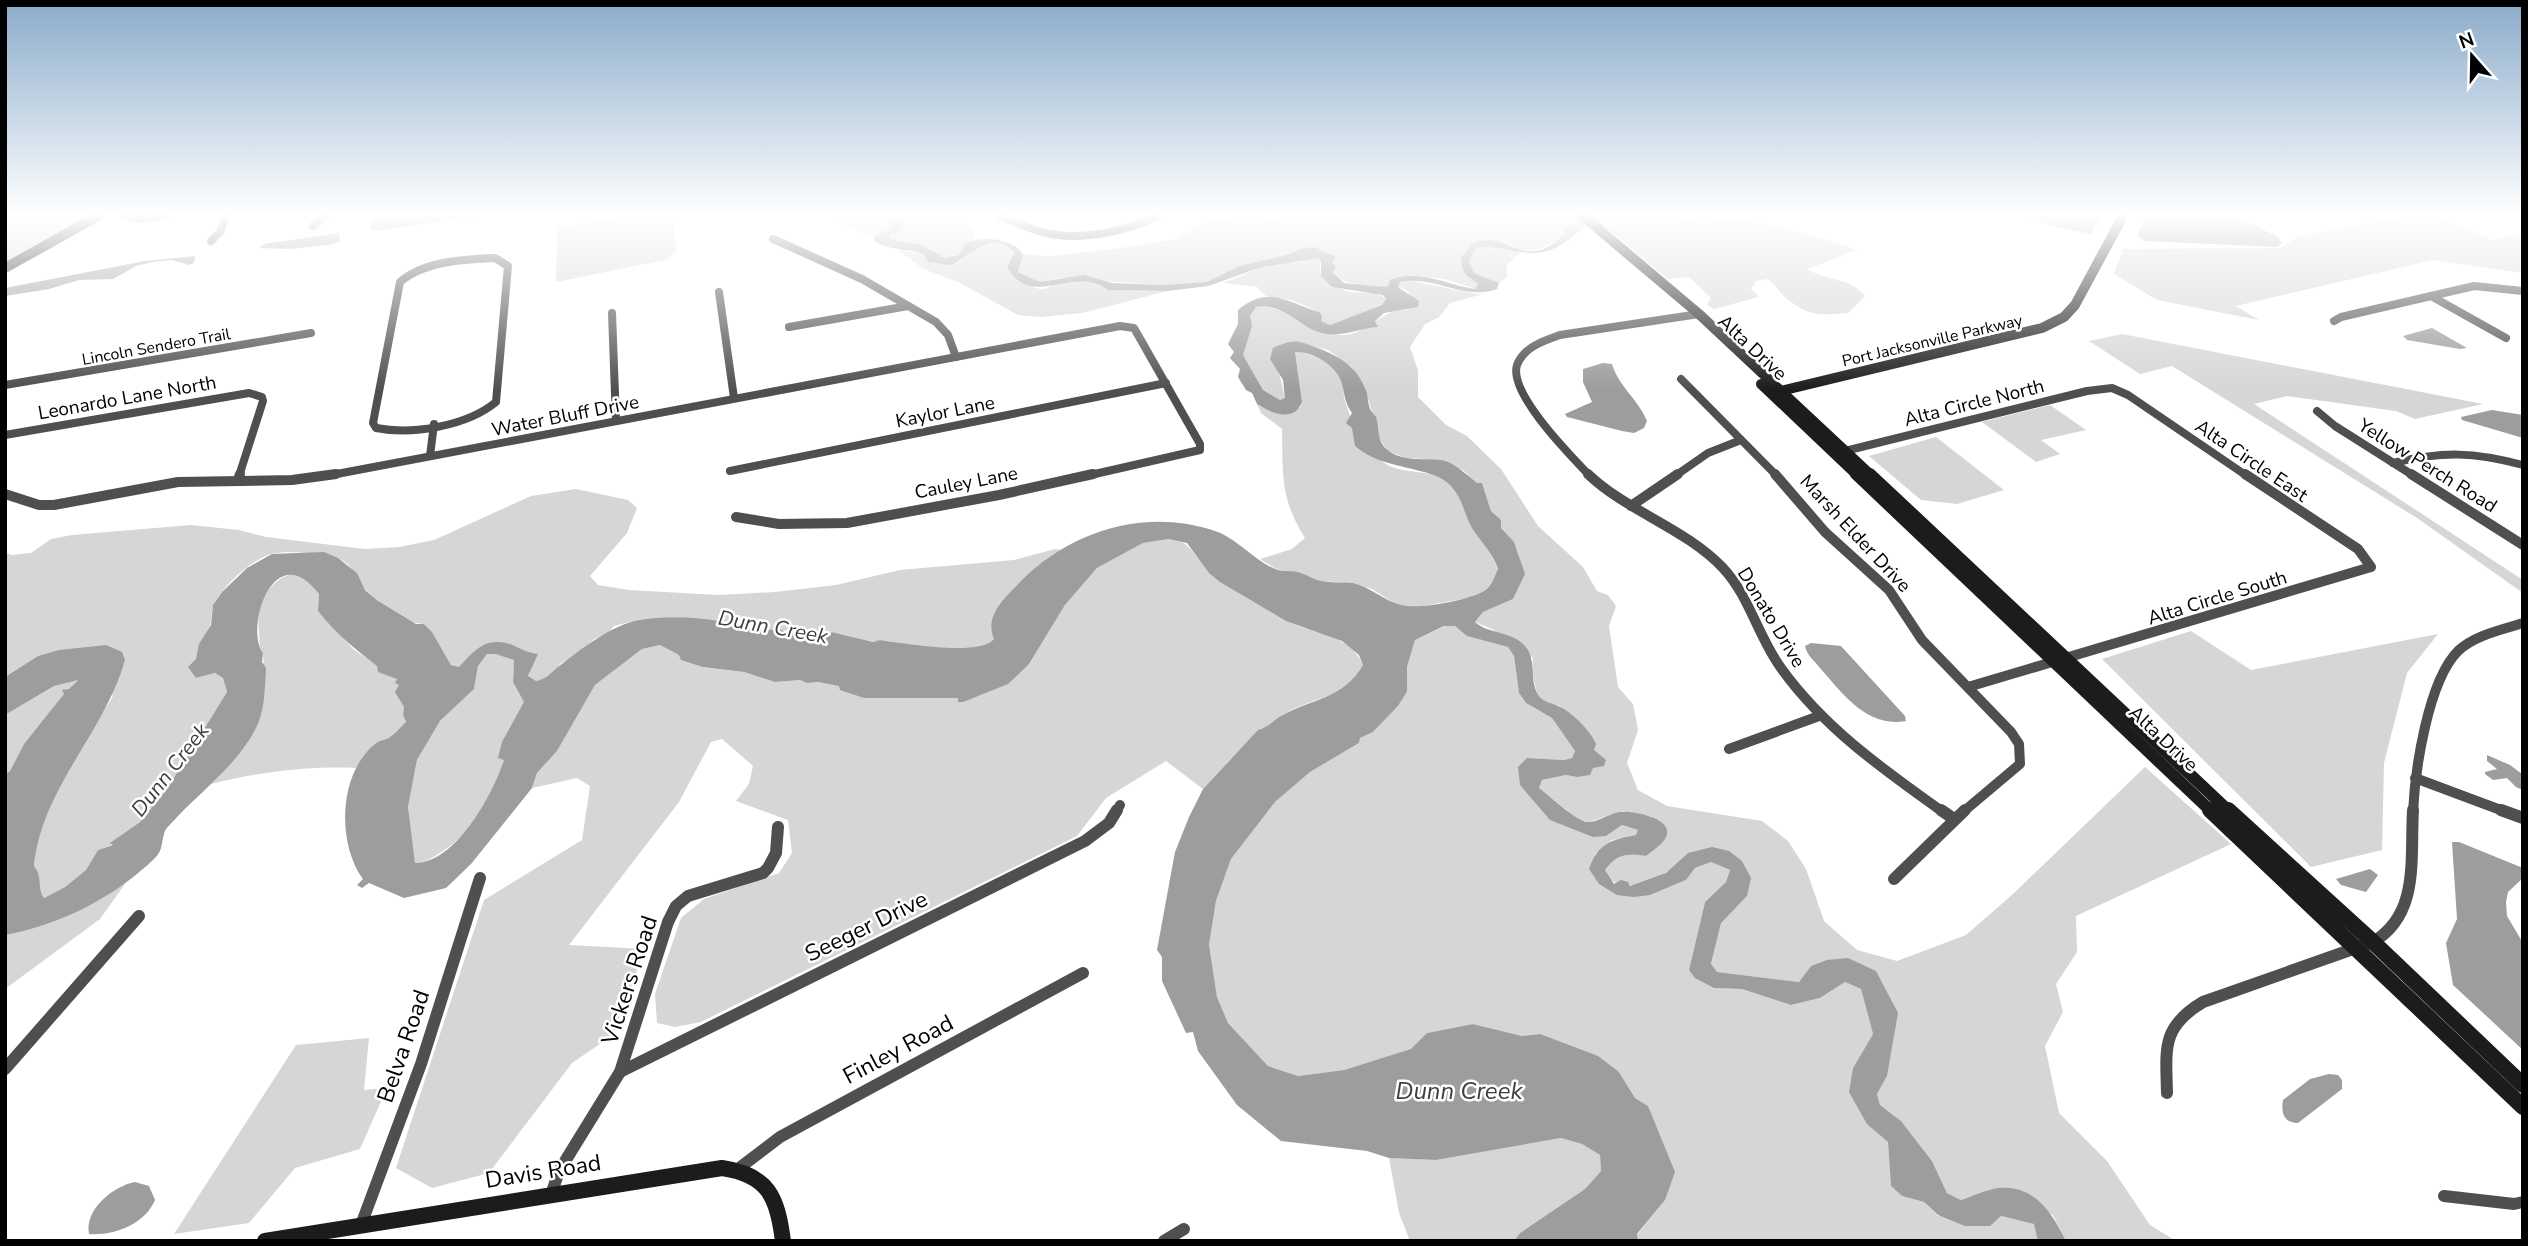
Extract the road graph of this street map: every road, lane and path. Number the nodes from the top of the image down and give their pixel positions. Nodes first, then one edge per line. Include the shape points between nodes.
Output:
1 (409, 274) edge
2 (507, 274) edge
3 (851, 274) edge
4 (1651, 274) edge
5 (2092, 274) edge
6 (2523, 291) edge
7 (719, 292) dead end
8 (2431, 296) junction
9 (908, 306) junction
10 (612, 313) dead end
11 (1694, 315) junction
12 (2334, 321) dead end
13 (789, 327) dead end
14 (312, 333) dead end
15 (2506, 338) dead end
16 (956, 357) junction
17 (1681, 379) dead end
18 (1166, 383) junction
19 (5, 385) edge
20 (2112, 388) joint
21 (1776, 392) junction
22 (734, 398) junction
23 (2317, 411) dead end
24 (616, 421) junction
25 (434, 424) junction
26 (5, 435) edge
27 (1741, 440) junction
28 (1845, 451) junction
29 (430, 456) junction
30 (2393, 463) junction
31 (2523, 465) edge
32 (730, 471) dead end
33 (238, 480) junction
34 (5, 494) edge
35 (1630, 506) junction
36 (736, 517) dead end
37 (2523, 545) edge
38 (2371, 564) joint
39 (2523, 623) edge
40 (2070, 659) junction
41 (2055, 663) junction
42 (1968, 687) junction
43 (1819, 716) junction
44 (1729, 749) dead end
45 (2415, 778) junction
46 (1120, 805) dead end
47 (2523, 818) edge
48 (1954, 819) junction
49 (778, 827) dead end
50 (480, 878) dead end
51 (1894, 879) dead end
52 (139, 916) dead end
53 (2373, 942) junction
54 (2356, 949) junction
55 (1083, 973) dead end
56 (5, 1069) edge
57 (620, 1072) junction
58 (2523, 1085) edge
59 (2167, 1093) dead end
60 (2523, 1107) edge
61 (738, 1169) junction
62 (551, 1195) junction
63 (2444, 1196) dead end
64 (2523, 1202) edge
65 (361, 1225) junction
66 (1184, 1229) dead end
67 (265, 1241) edge
68 (783, 1241) edge
69 (1164, 1241) edge

1 - 25 street via 400,282 373,423 391,431
2 - 25 street via 496,402 479,414
3 - 9 street
4 - 11 street, Alta Drive
5 - 21 street, Port Jacksonville Parkway via 2076,305 2042,328
6 - 8 street via 2474,286
7 - 22 street
8 - 12 street
8 - 15 street
9 - 13 street
9 - 16 street via 944,328
10 - 24 street
11 - 21 street, Alta Drive
11 - 35 street, Donato Drive via 1561,333 1525,354 1517,367 1515,377 1522,394 1593,480
14 - 19 street, Lincoln Sendero Trail
16 - 18 street, Water Bluff Drive via 1129,326 1138,332
16 - 22 street, Water Bluff Drive
17 - 27 street, Marsh Elder Drive
18 - 32 street, Kaylor Lane
18 - 36 street, Cauley Lane via 1200,450 991,497 847,523 779,524
20 - 28 street, Alta Circle North
20 - 38 street, Alta Circle East
21 - 28 street, Alta Drive
21 - 41 street, Alta Drive
22 - 24 street, Water Bluff Drive
23 - 30 street, Yellow Perch Road
24 - 29 street, Water Bluff Drive
25 - 29 street
26 - 33 street, Leonardo Lane North via 254,394 263,401
27 - 35 street via 1708,453
27 - 42 street, Marsh Elder Drive via 1825,532 1889,590 1922,640
28 - 40 street, Alta Drive
29 - 33 street, Water Bluff Drive via 309,478
30 - 31 street via 2461,451
30 - 37 street, Yellow Perch Road
33 - 34 street, Water Bluff Drive via 178,482 54,505
35 - 43 street, Donato Drive via 1687,539 1723,568 1748,603 1778,664
38 - 40 street, Alta Circle South via 2362,571
39 - 45 street via 2474,640 2457,652 2433,694
40 - 41 street, Alta Circle South
40 - 53 street, Alta Drive
41 - 42 street, Alta Circle South
41 - 54 street, Alta Drive
42 - 48 street, Marsh Elder Drive via 2011,732 2022,754 2013,771
43 - 44 street
43 - 48 street, Donato Drive via 1875,764
45 - 47 street
45 - 53 street via 2408,901 2388,933
46 - 57 street, Seeger Drive via 1110,823 1085,841
48 - 51 street
49 - 57 street, Vickers Road via 777,856 771,867 688,896 676,906
50 - 65 street, Belva Road via 421,1064
52 - 56 street
53 - 54 street
53 - 58 street, Alta Drive
54 - 59 street via 2185,1012 2167,1040
54 - 60 street, Alta Drive
55 - 61 street, Finley Road via 780,1137
57 - 62 street, Vickers Road via 559,1171
61 - 62 street, Davis Road via 706,1169
61 - 68 street via 767,1186 779,1211
62 - 65 street, Davis Road
63 - 64 street
65 - 67 street, Davis Road
66 - 69 street

